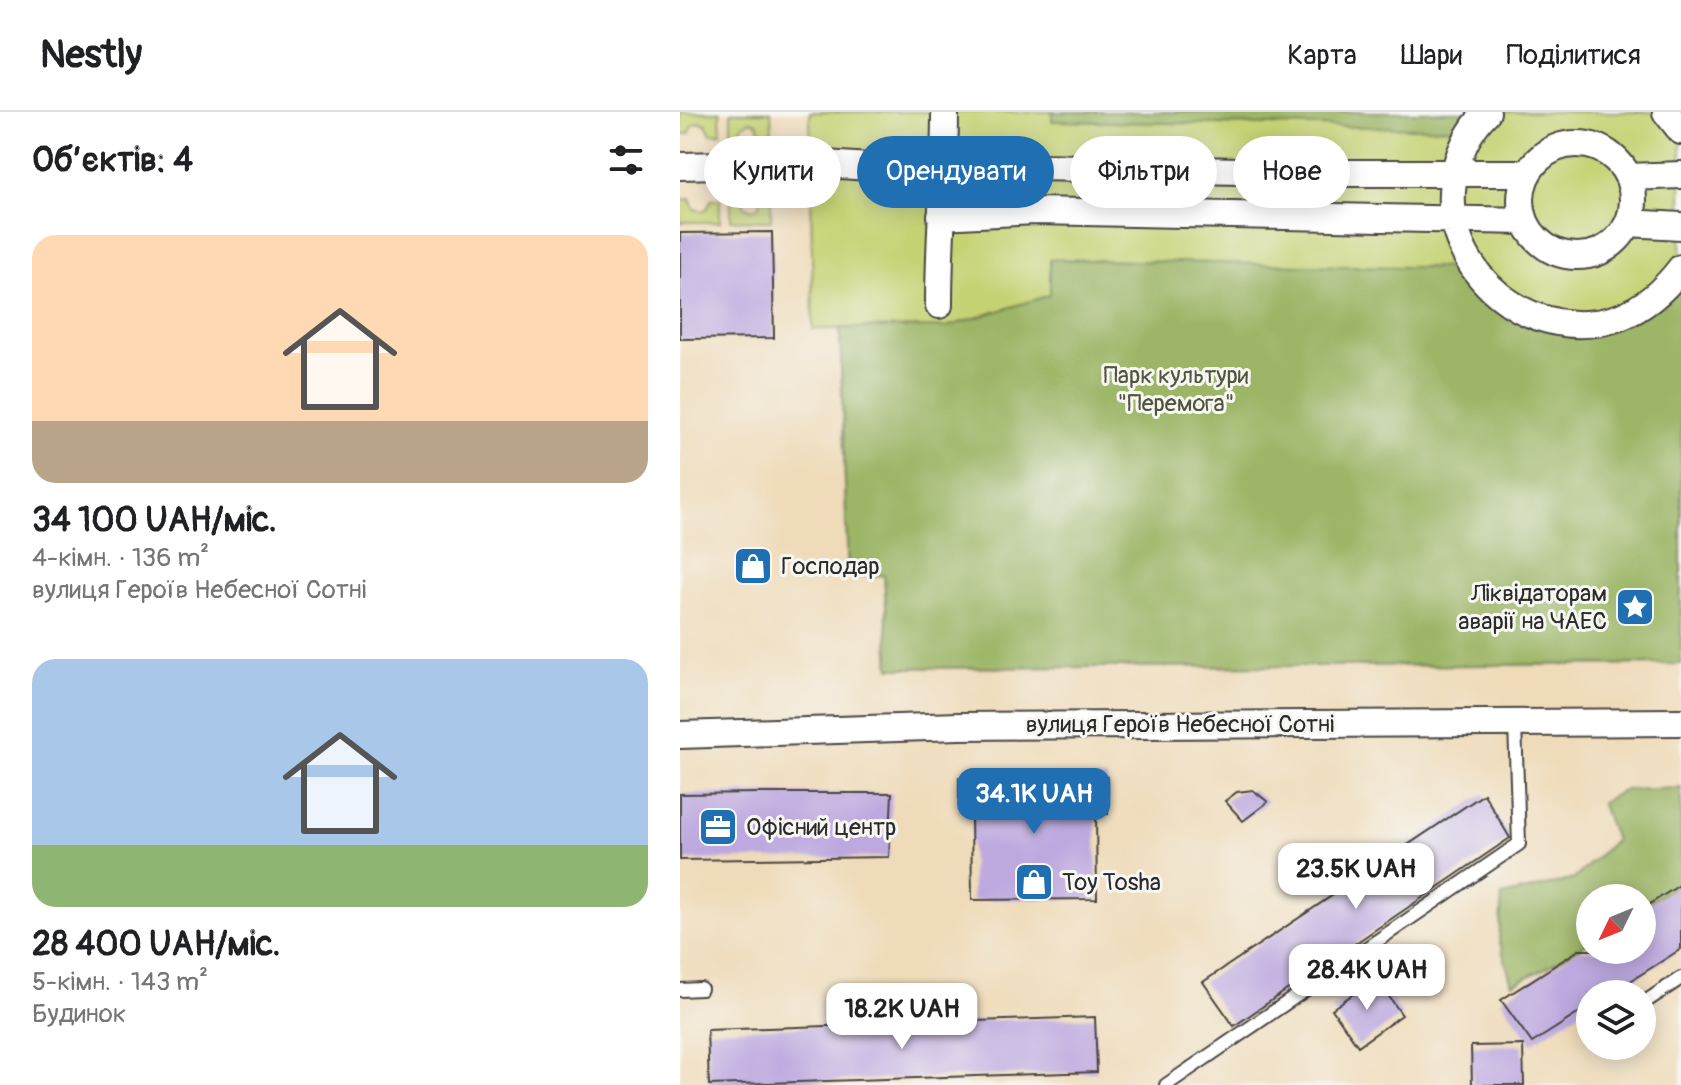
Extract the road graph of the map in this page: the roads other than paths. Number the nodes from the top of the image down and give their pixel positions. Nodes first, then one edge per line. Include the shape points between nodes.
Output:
1 (945, 112) edge
2 (1487, 112) edge
3 (1666, 112) edge
4 (1681, 131) edge
5 (945, 136) edge
6 (680, 166) edge
7 (857, 166) edge
8 (1054, 167) edge
9 (1454, 173) junction
10 (1527, 173) junction
11 (1681, 175) edge
12 (1628, 177) junction
13 (942, 208) edge
14 (941, 216) junction
15 (1454, 219) junction
16 (1525, 221) junction
17 (1628, 223) junction
18 (1681, 226) edge
19 (1681, 268) edge
20 (939, 305) dead end
21 (1681, 722) edge
22 (1515, 723) junction
23 (680, 735) edge
24 (1681, 978) edge
25 (701, 989) dead end
26 (680, 990) edge
27 (1656, 995) edge
28 (1166, 1085) edge

1 - 5 street
2 - 9 street via 1471,132
3 - 4 street
6 - 7 street
8 - 9 street
9 - 10 street
9 - 15 street
10 - 12 street via 1542,155 1575,143 1608,153
10 - 16 street via 1520,200
11 - 12 street
12 - 17 street via 1633,194
13 - 14 street
14 - 15 street via 1035,211
14 - 20 street
15 - 16 street
15 - 19 street via 1463,251 1486,285 1519,310 1558,323 1619,317 1655,297
16 - 17 street via 1545,246 1572,256 1601,251
17 - 18 street
21 - 22 street, вулиця Героїв Небесної Сотні
22 - 23 street, вулиця Героїв Небесної Сотні via 959,726
22 - 28 lane via 1519,844
24 - 27 lane
25 - 26 lane

